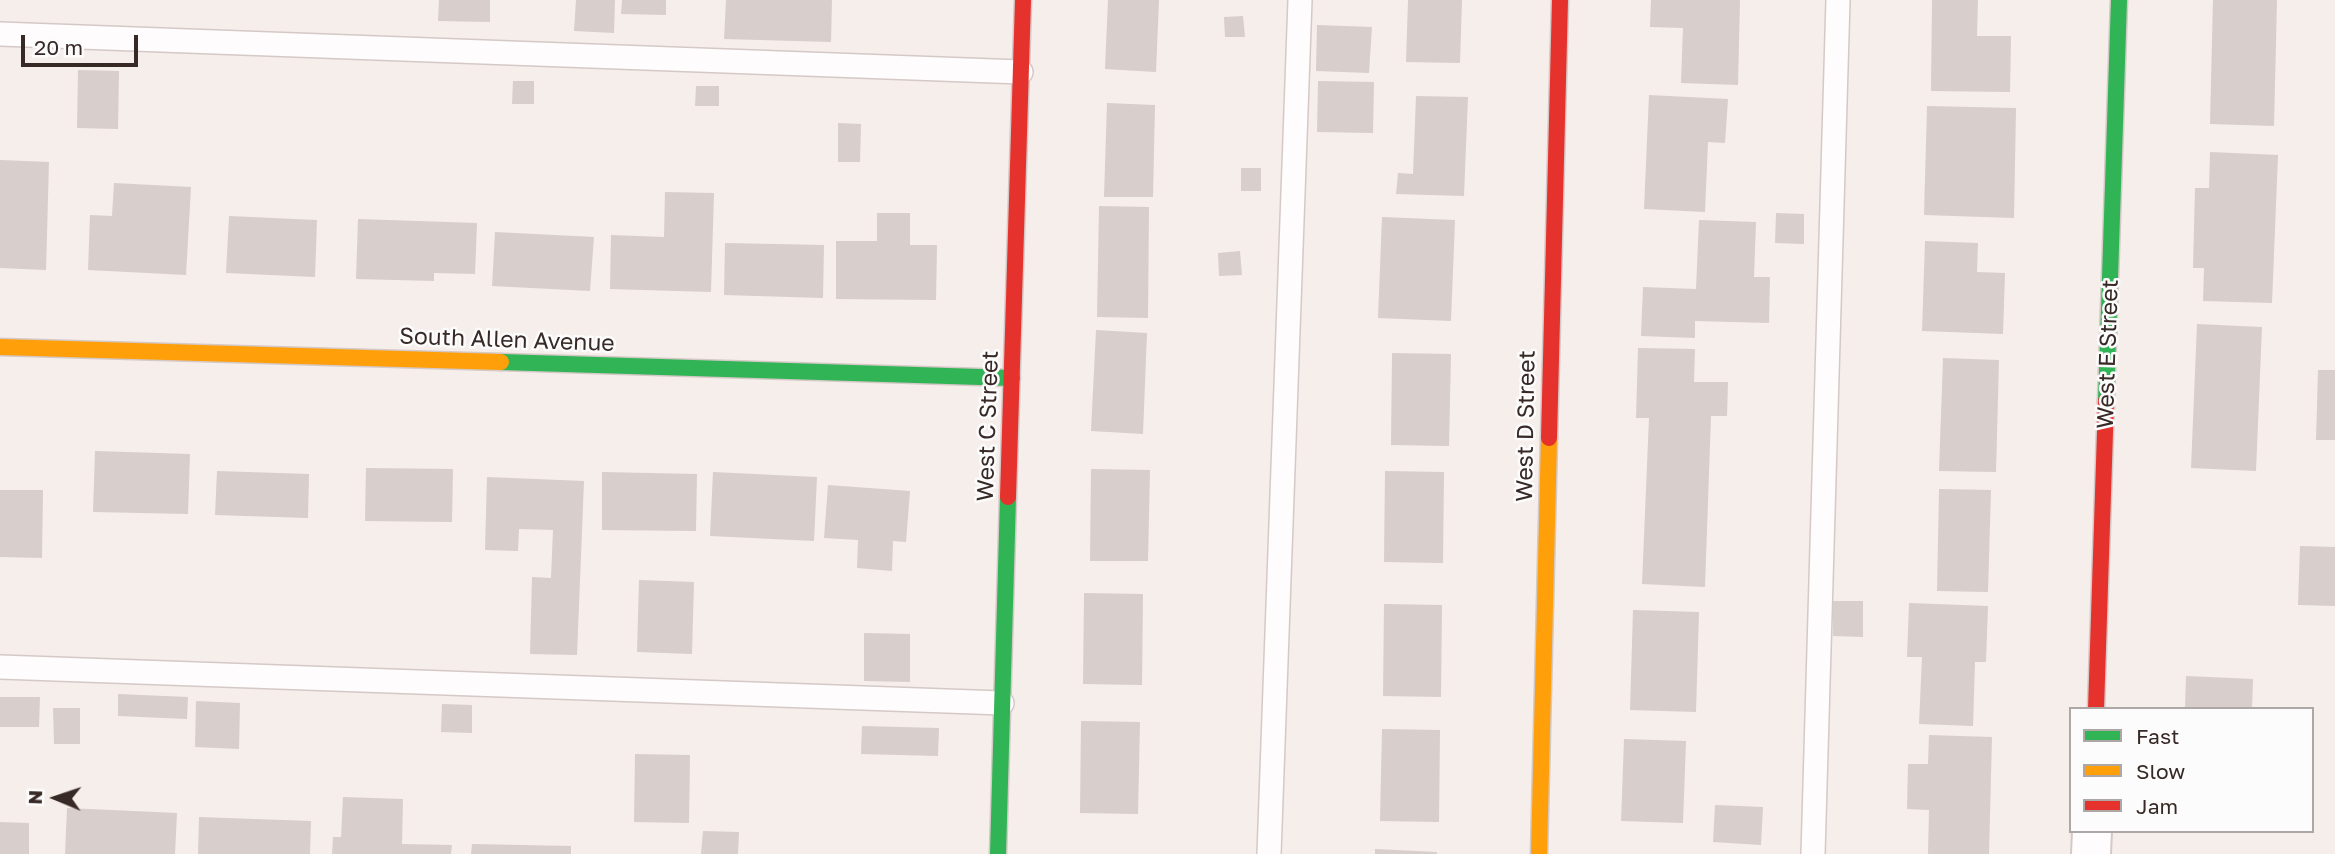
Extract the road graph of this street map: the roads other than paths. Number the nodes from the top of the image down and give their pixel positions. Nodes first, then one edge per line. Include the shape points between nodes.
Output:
1 (1023, 0) edge
2 (1300, 0) edge
3 (1560, 0) edge
4 (1838, 0) edge
5 (2119, 0) edge
6 (0, 34) edge
7 (1021, 72) junction
8 (0, 347) edge
9 (1012, 379) junction
10 (0, 667) edge
11 (1002, 703) junction
12 (2096, 707) edge
13 (2092, 833) edge
14 (998, 854) edge
15 (1269, 854) edge
16 (1538, 854) edge
17 (1813, 854) edge
18 (2091, 854) edge

1 - 7 street, West C Street
2 - 15 lane
3 - 16 street, West D Street
4 - 17 lane
5 - 12 street, West E Street
6 - 7 lane
7 - 9 street, West C Street
8 - 9 street, South Allen Avenue
9 - 11 street, West C Street
10 - 11 lane
11 - 14 street, West C Street
13 - 18 street

